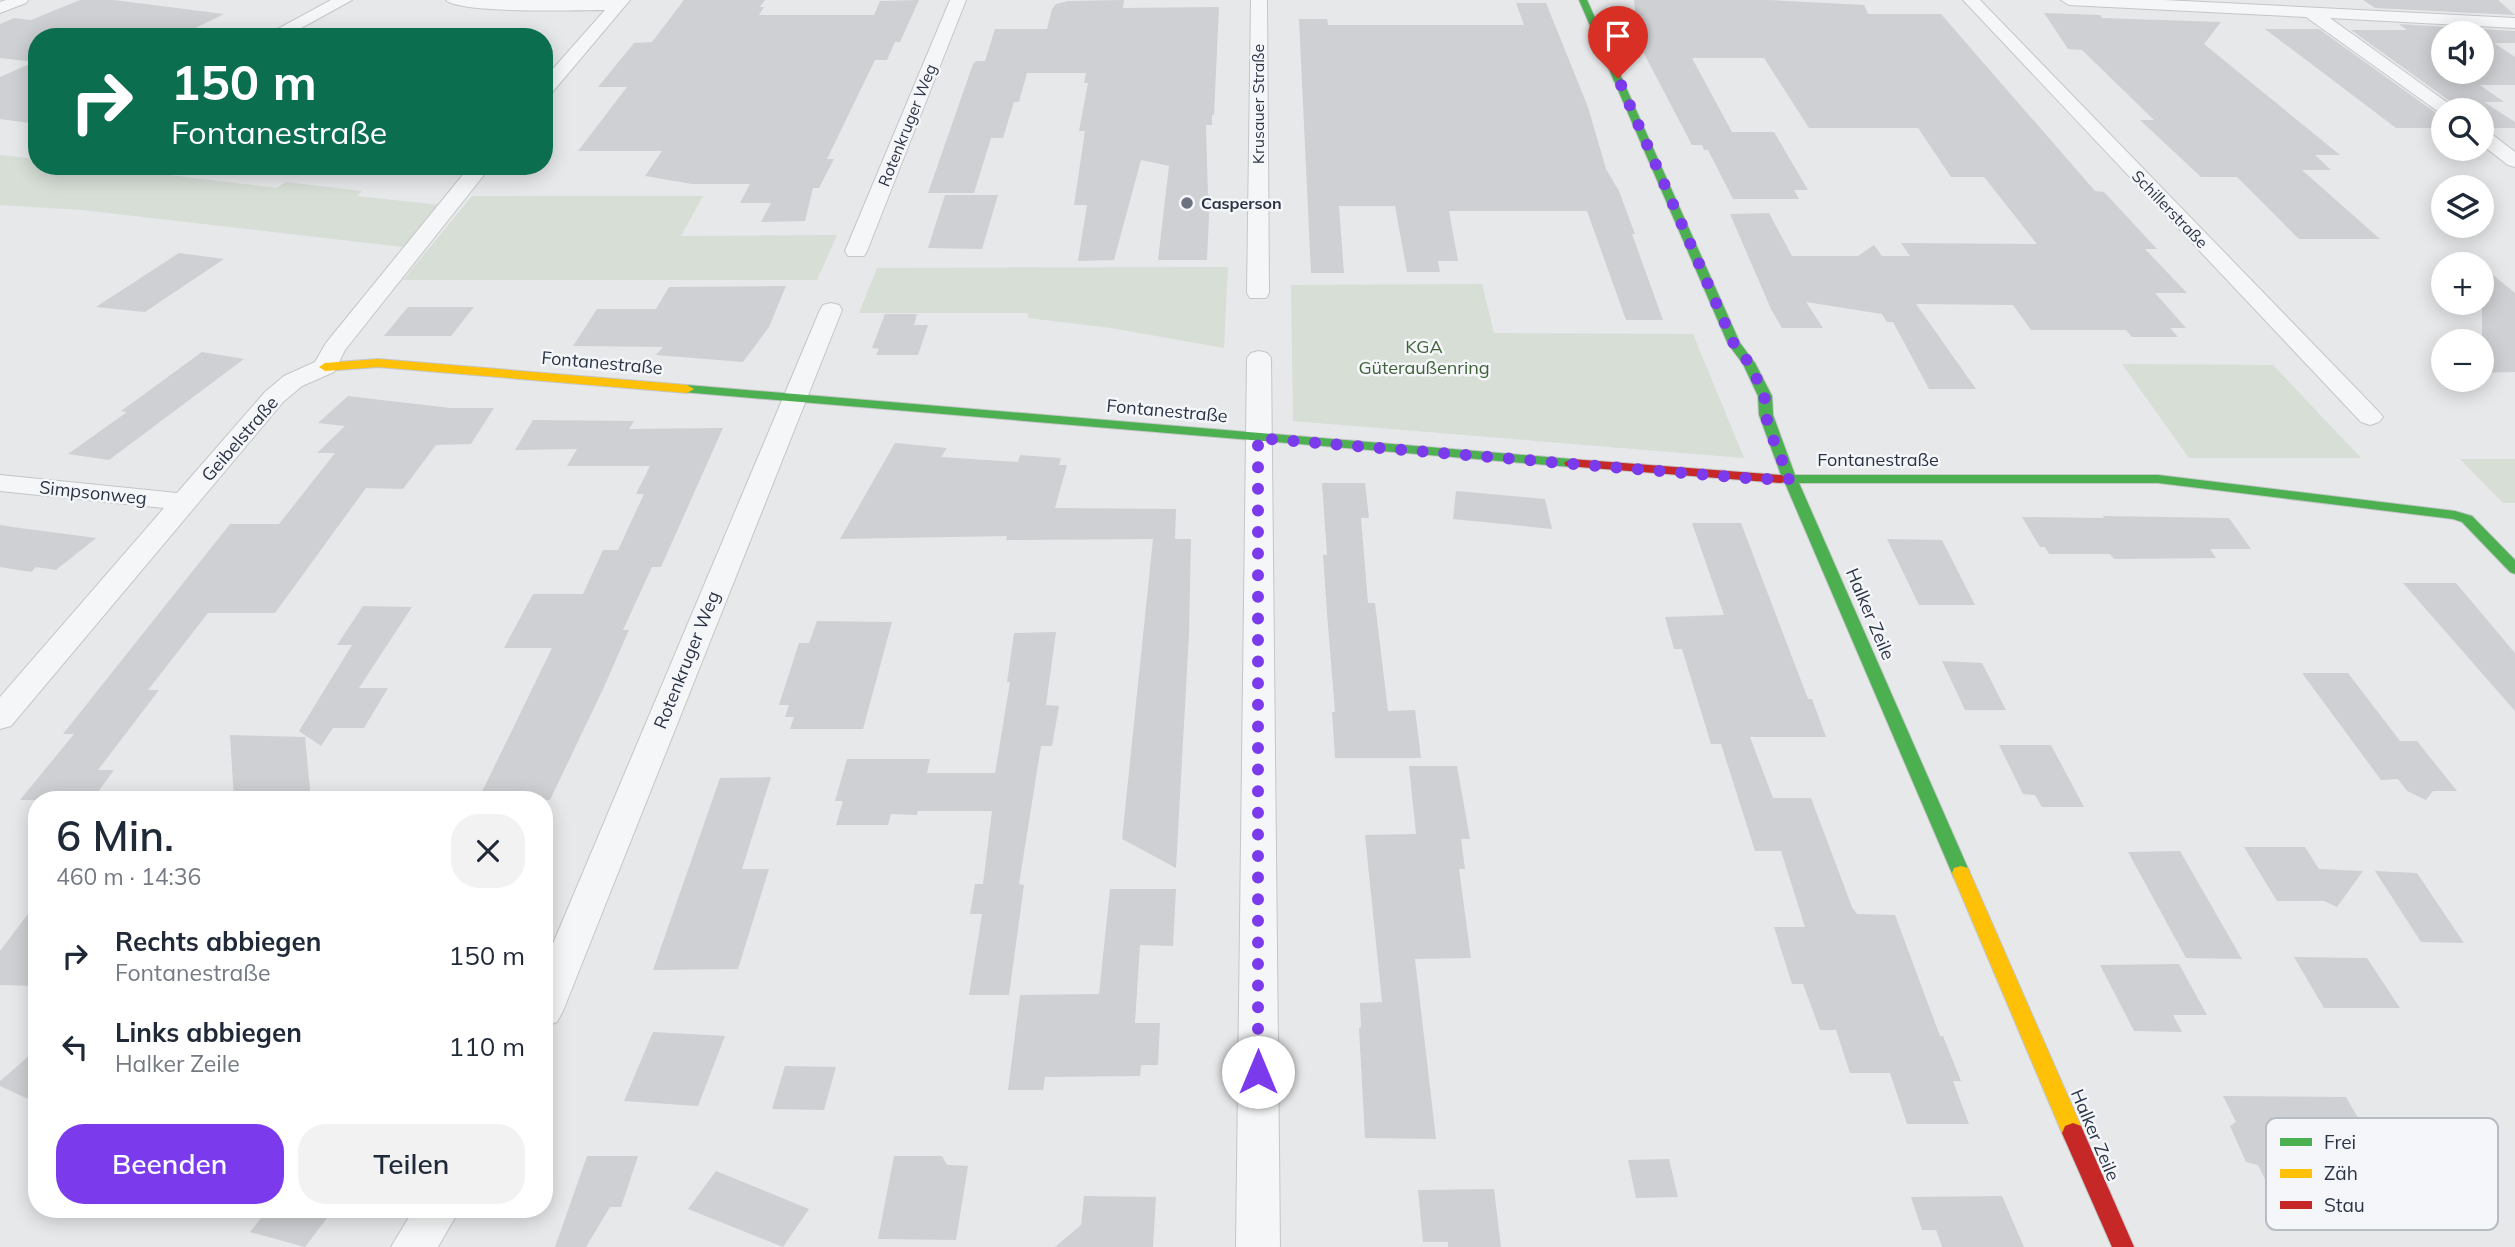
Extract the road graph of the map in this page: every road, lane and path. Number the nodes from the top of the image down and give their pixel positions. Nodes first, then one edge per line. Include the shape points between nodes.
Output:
1 (20, 0) edge
2 (344, 0) edge
3 (454, 0) edge
4 (958, 0) edge
5 (1259, 0) edge
6 (1583, 0) edge
7 (1971, 0) edge
8 (2069, 0) edge
9 (620, 3) edge
10 (0, 8) edge
11 (2310, 12) junction
12 (2515, 23) edge
13 (289, 28) edge
14 (553, 81) edge
15 (2431, 100) edge
16 (2494, 145) edge
17 (2515, 161) edge
18 (474, 175) edge
19 (856, 251) dead end
20 (1258, 293) dead end
21 (831, 310) dead end
22 (1259, 358) dead end
23 (325, 367) junction
24 (794, 399) junction
25 (2370, 417) dead end
26 (1258, 438) junction
27 (1790, 479) junction
28 (0, 483) edge
29 (185, 502) junction
30 (2515, 569) edge
31 (0, 718) edge
32 (553, 989) edge
33 (433, 1218) edge
34 (413, 1247) edge
35 (1258, 1247) edge
36 (2123, 1247) edge

1 - 10 street
2 - 13 street
3 - 9 street via 507,5
4 - 19 street, Rotenkruger Weg
5 - 20 street, Krusauer Straße
6 - 27 street, Halker Zeile via 1734,344 1765,396 1769,425
7 - 25 street, Schillerstraße
8 - 11 street
9 - 14 street
11 - 12 street
11 - 15 street
16 - 17 street
18 - 23 street via 334,348
21 - 24 street, Rotenkruger Weg
22 - 26 street
23 - 24 street, Fontanestraße via 378,363
23 - 29 street, Geibelstraße via 293,381 274,397
24 - 26 street, Fontanestraße
24 - 32 street, Rotenkruger Weg
26 - 27 street, Fontanestraße
26 - 35 street
27 - 30 street, Fontanestraße via 2158,479 2467,519
27 - 36 street, Halker Zeile
28 - 29 street, Simpsonweg
29 - 31 street, Geibelstraße
33 - 34 street

